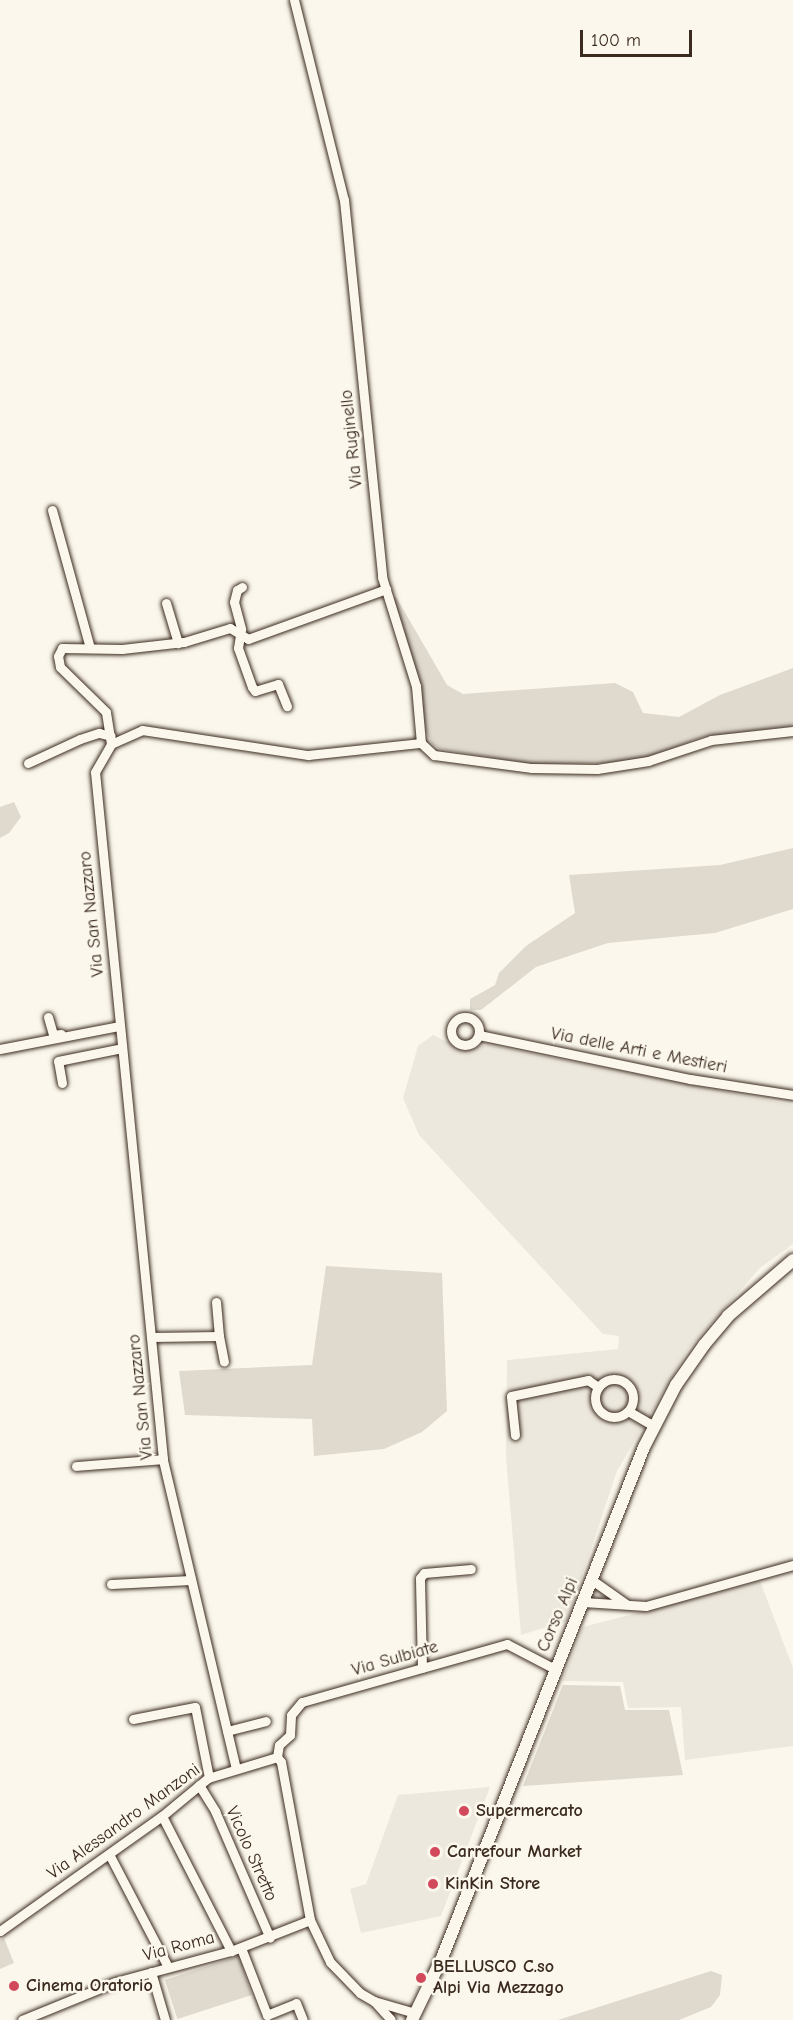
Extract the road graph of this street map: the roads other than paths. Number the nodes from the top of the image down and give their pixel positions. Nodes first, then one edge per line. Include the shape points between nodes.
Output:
1 (294, 0) edge
2 (52, 510) dead end
3 (242, 587) dead end
4 (386, 590) junction
5 (166, 603) dead end
6 (240, 634) junction
7 (181, 643) junction
8 (90, 648) junction
9 (287, 706) dead end
10 (790, 732) edge
11 (111, 740) junction
12 (421, 743) junction
13 (28, 763) dead end
14 (48, 1017) dead end
15 (119, 1024) junction
16 (478, 1035) dead end
17 (122, 1048) junction
18 (0, 1049) edge
19 (62, 1083) dead end
20 (793, 1095) edge
21 (793, 1260) edge
22 (216, 1302) dead end
23 (219, 1336) junction
24 (152, 1337) junction
25 (224, 1362) dead end
26 (598, 1387) junction
27 (628, 1411) junction
28 (654, 1426) junction
29 (515, 1435) dead end
30 (163, 1459) junction
31 (76, 1466) dead end
32 (793, 1565) edge
33 (471, 1569) dead end
34 (191, 1580) junction
35 (592, 1580) junction
36 (111, 1584) dead end
37 (583, 1602) junction
38 (626, 1604) junction
39 (422, 1668) junction
40 (555, 1669) junction
41 (133, 1719) dead end
42 (266, 1721) dead end
43 (227, 1731) junction
44 (277, 1757) junction
45 (236, 1769) junction
46 (209, 1778) junction
47 (199, 1785) junction
48 (162, 1816) junction
49 (109, 1854) junction
50 (310, 1920) junction
51 (0, 1931) edge
52 (270, 1938) junction
53 (236, 1949) junction
54 (168, 1967) junction
55 (150, 1972) junction
56 (374, 2001) junction
57 (43, 2016) edge
58 (413, 2017) edge
59 (22, 2020) edge
60 (165, 2020) edge
61 (303, 2020) edge
62 (391, 2020) edge

1 - 4 street, Via Ruginello via 344,200
2 - 8 street
3 - 6 street via 234,602
4 - 6 street via 254,638
4 - 12 street, Via Ruginello via 416,686
5 - 7 street
6 - 7 street via 230,628
6 - 9 street via 238,648 252,687 255,691 278,684
7 - 8 street
8 - 11 street via 62,648 57,662 102,706 109,719
10 - 12 street via 711,740 648,761 597,769 532,768 434,755
11 - 12 street via 142,730 308,755
11 - 13 street via 99,733
11 - 15 street, Via San Nazzaro via 98,762 95,784
14 - 15 street via 53,1035
15 - 17 street, Via San Nazzaro
15 - 18 street
16 - 20 street, Via delle Arti e Mestieri via 701,1081
17 - 19 street via 58,1061
17 - 24 street, Via San Nazzaro
21 - 28 main road, Corso Alpi via 763,1284 710,1338 676,1385
22 - 23 street
23 - 24 street
23 - 25 street
24 - 30 street, Via San Nazzaro
26 - 27 street via 595,1401 602,1413 616,1417
26 - 27 street via 609,1379 629,1385 634,1398
26 - 29 street via 588,1380 511,1396
27 - 28 street
28 - 35 main road, Corso Alpi
30 - 31 street
30 - 34 street, Via San Nazzaro
32 - 38 street via 646,1606
33 - 39 street via 424,1573 420,1578
34 - 36 street
34 - 43 street, Via San Nazzaro
35 - 37 main road, Corso Alpi
35 - 38 street
37 - 38 street
37 - 40 main road, Corso Alpi
39 - 40 street, Via Sulbiate via 507,1644
39 - 44 street, Via Sulbiate via 302,1702 291,1715 290,1735 279,1745
40 - 58 main road, Corso Alpi via 441,1958
41 - 46 street via 195,1707
42 - 43 street
43 - 45 street, Via San Nazzaro
44 - 45 street, Via Alessandro Manzoni
44 - 50 street
45 - 46 street, Via Alessandro Manzoni
46 - 47 street, Via Alessandro Manzoni
47 - 48 street, Via Alessandro Manzoni
47 - 52 street, Vicolo Stretto via 215,1811
48 - 49 street, Via Alessandro Manzoni
48 - 53 street
49 - 51 street, Via Alessandro Manzoni
49 - 54 street
50 - 52 street, Via Roma
50 - 56 street via 330,1962 360,1993
52 - 53 street, Via Roma
53 - 54 street, Via Roma
53 - 61 street via 267,2015 296,2003
54 - 55 street, Via Roma
55 - 57 street, Via Roma
55 - 60 street
56 - 58 street
56 - 62 street
57 - 59 street, Via Roma

